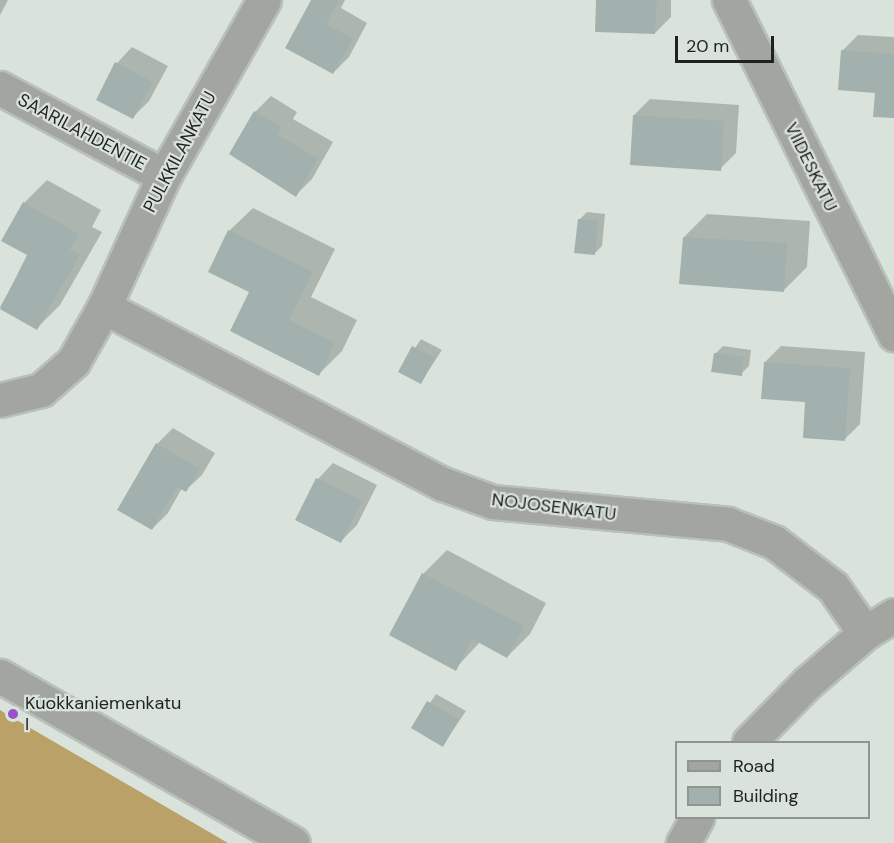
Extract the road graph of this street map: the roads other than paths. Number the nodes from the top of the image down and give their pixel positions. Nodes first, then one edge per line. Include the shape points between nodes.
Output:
1 (264, 0) edge
2 (729, 0) edge
3 (0, 88) edge
4 (164, 177) junction
5 (104, 307) junction
6 (894, 334) edge
7 (0, 400) edge
8 (894, 615) edge
9 (865, 633) junction
10 (0, 676) edge
11 (750, 741) edge
12 (696, 819) edge
13 (293, 843) edge
14 (683, 843) edge

1 - 4 street, PULKKILANKATU
2 - 6 street, VIIDESKATU
3 - 4 street, SAARILAHDENTIE
4 - 5 street, PULKKILANKATU
5 - 7 street, PULKKILANKATU via 73,362 41,390
5 - 9 street, NOJOSENKATU via 443,484 492,502 728,524 774,542 833,587
8 - 9 street
9 - 11 street via 807,683
10 - 13 street
12 - 14 street

